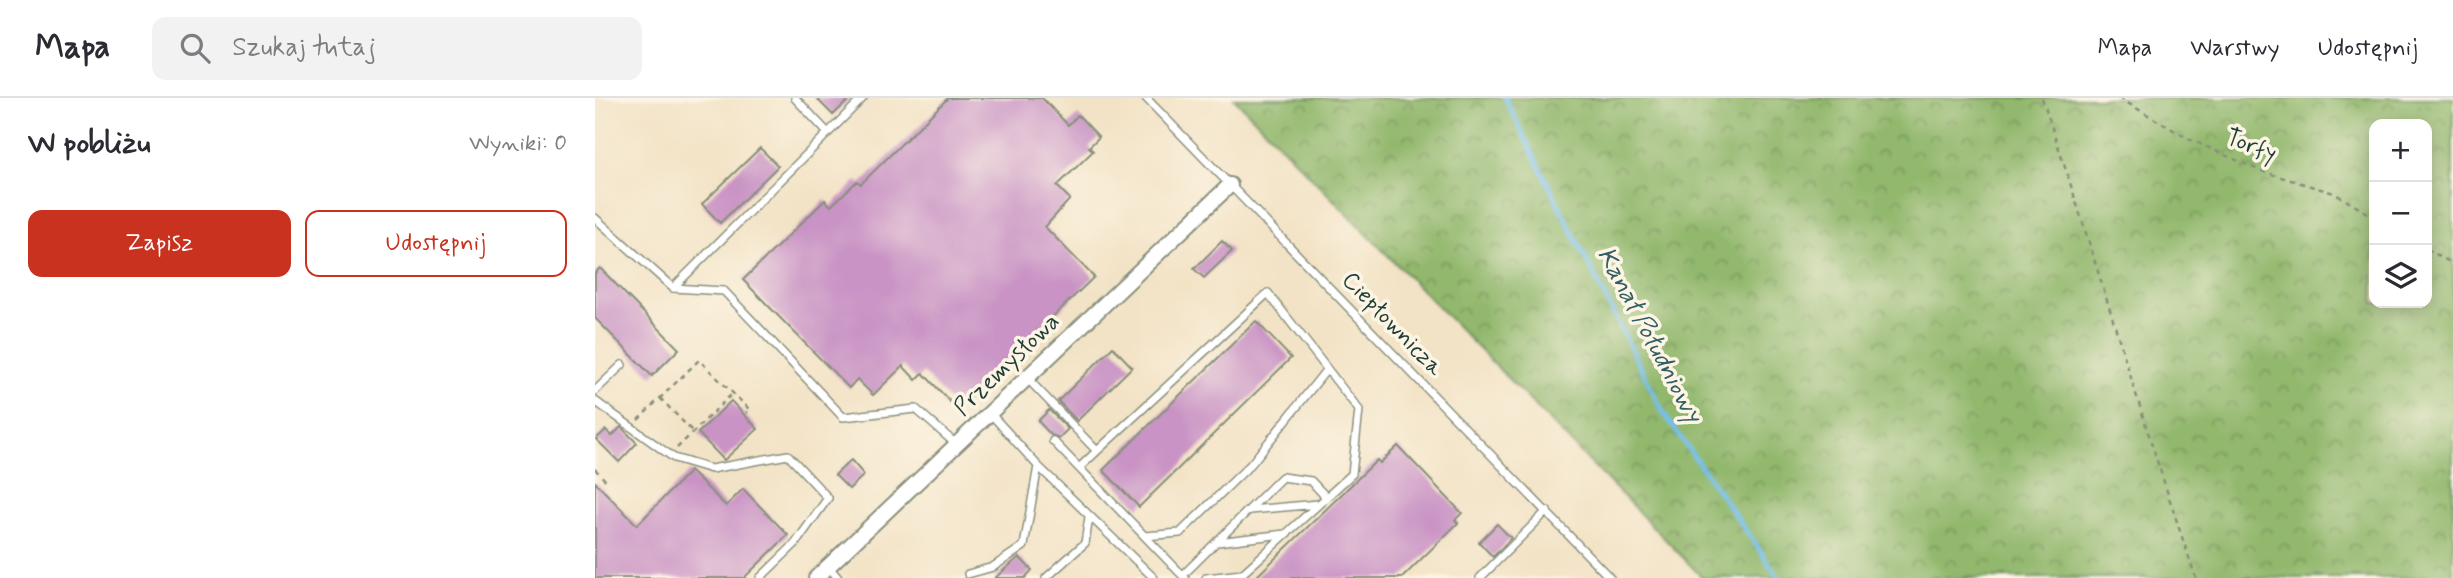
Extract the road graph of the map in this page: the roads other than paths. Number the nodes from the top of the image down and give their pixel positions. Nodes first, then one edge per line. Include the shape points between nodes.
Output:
1 (795, 98) edge
2 (863, 98) edge
3 (1146, 98) edge
4 (828, 133) junction
5 (1230, 185) junction
6 (595, 218) edge
7 (673, 288) junction
8 (622, 365) dead end
9 (1327, 369) junction
10 (1027, 378) junction
11 (595, 391) edge
12 (595, 401) edge
13 (990, 413) junction
14 (1053, 442) dead end
15 (957, 445) junction
16 (1097, 451) junction
17 (1038, 466) junction
18 (1079, 468) junction
19 (1326, 497) junction
20 (1318, 504) junction
21 (1249, 510) junction
22 (1547, 511) junction
23 (1089, 517) junction
24 (1286, 534) junction
25 (1145, 536) junction
26 (1216, 542) junction
27 (828, 566) junction
28 (968, 574) dead end
29 (1184, 577) edge
30 (760, 578) edge
31 (815, 578) edge
32 (838, 578) edge
33 (1046, 578) edge
34 (1154, 578) edge
35 (1206, 578) edge
36 (1480, 578) edge
37 (1609, 578) edge

1 - 4 lane
2 - 4 lane
3 - 5 lane, Ciepłownicza
4 - 7 lane
5 - 10 street, Przemysłowa
5 - 22 lane, Ciepłownicza
6 - 7 lane
7 - 15 lane via 724,290 843,417 916,409
8 - 11 lane
9 - 16 lane via 1268,293
9 - 19 lane via 1359,410 1352,474
9 - 25 lane via 1251,464 1180,533
10 - 13 street, Przemysłowa
10 - 16 lane
12 - 30 lane via 670,455 711,469 788,455 828,498 795,544
13 - 15 street, Przemysłowa
13 - 17 lane
14 - 18 lane
15 - 27 street, Przemysłowa
16 - 18 lane
17 - 23 lane
17 - 28 lane via 1024,546 993,567
18 - 25 lane
19 - 20 lane
19 - 21 lane via 1311,481 1282,477
20 - 21 lane
20 - 24 lane
21 - 26 lane
22 - 36 lane
22 - 37 lane, Ciepłownicza
23 - 33 lane via 1085,543
23 - 34 lane
24 - 26 lane
24 - 35 lane via 1242,574
25 - 29 lane
26 - 29 lane
27 - 31 street, Przemysłowa
27 - 32 lane

